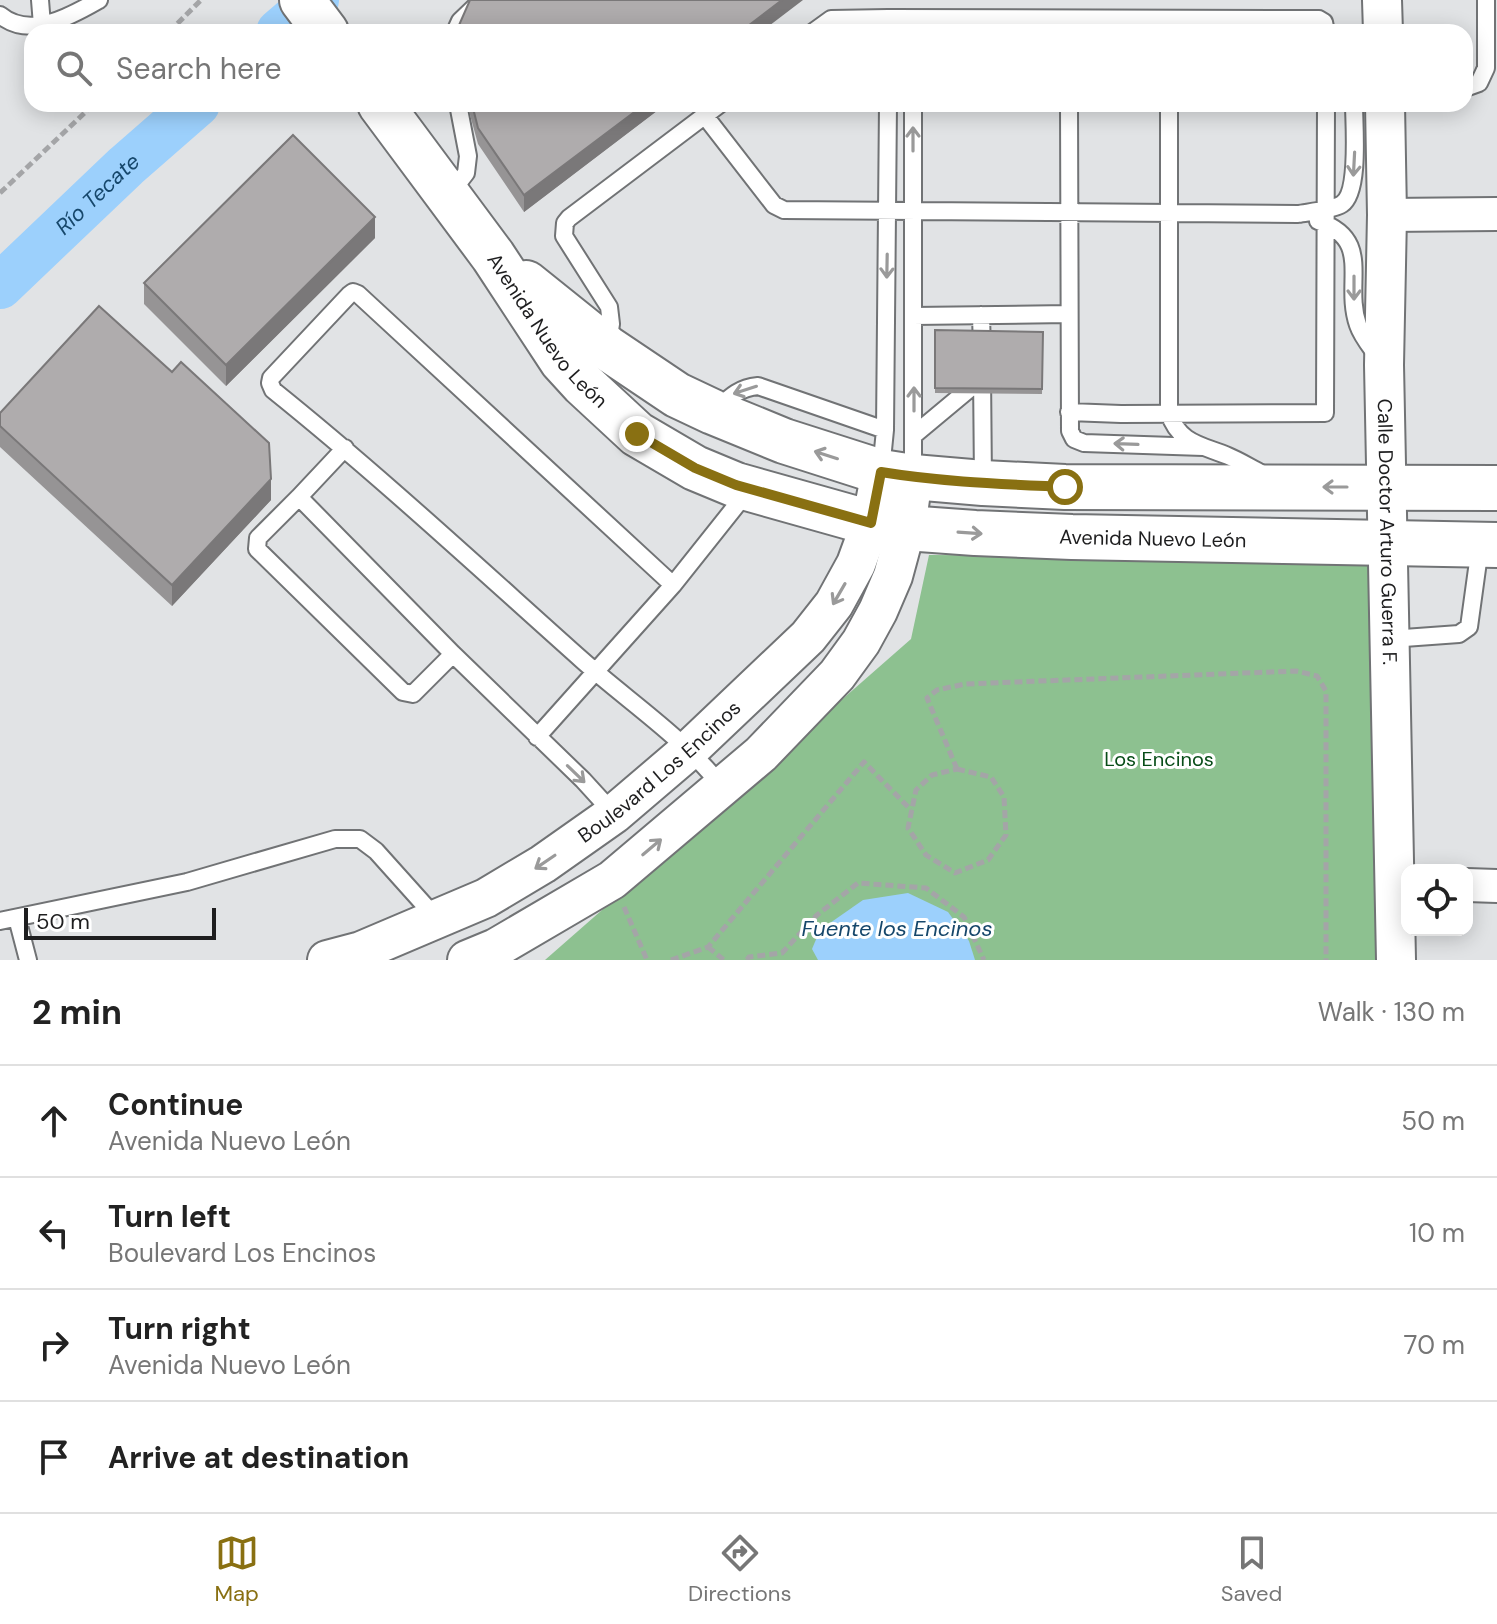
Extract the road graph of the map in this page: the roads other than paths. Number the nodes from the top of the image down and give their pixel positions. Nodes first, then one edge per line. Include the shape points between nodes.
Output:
1 (40, 0) edge
2 (99, 0) edge
3 (302, 0) edge
4 (482, 0) edge
5 (1486, 0) edge
6 (0, 15) edge
7 (42, 24) edge
8 (45, 24) edge
9 (320, 24) edge
10 (459, 24) edge
11 (824, 24) edge
12 (878, 24) edge
13 (1194, 24) edge
14 (1324, 24) edge
15 (24, 25) edge
16 (1473, 85) edge
17 (386, 112) edge
18 (460, 112) edge
19 (710, 112) edge
20 (888, 112) edge
21 (913, 112) edge
22 (1069, 112) edge
23 (1169, 112) edge
24 (1326, 112) edge
25 (1354, 112) edge
26 (1385, 112) edge
27 (705, 116) junction
28 (448, 197) junction
29 (888, 211) junction
30 (913, 211) junction
31 (1069, 212) junction
32 (1169, 213) junction
33 (1497, 214) edge
34 (1387, 215) junction
35 (1325, 216) junction
36 (1069, 314) junction
37 (981, 315) junction
38 (913, 316) junction
39 (1384, 365) junction
40 (595, 366) junction
41 (982, 378) junction
42 (713, 412) junction
43 (1069, 412) junction
44 (1169, 413) junction
45 (1203, 447) junction
46 (345, 448) junction
47 (898, 454) junction
48 (983, 483) junction
49 (1289, 487) junction
50 (1387, 487) junction
51 (1497, 488) edge
52 (749, 490) junction
53 (299, 497) junction
54 (888, 526) junction
55 (1388, 544) junction
56 (1488, 545) edge
57 (673, 585) junction
58 (1390, 639) junction
59 (453, 654) junction
60 (595, 672) junction
61 (537, 737) junction
62 (689, 750) junction
63 (722, 787) junction
64 (614, 814) junction
65 (1401, 884) edge
66 (1473, 885) edge
67 (1497, 886) edge
68 (437, 919) junction
69 (8, 920) edge
70 (28, 960) edge
71 (327, 960) edge
72 (467, 960) edge
73 (1396, 960) edge

1 - 7 lane
2 - 8 lane
3 - 9 main road
4 - 10 lane
5 - 16 lane via 1486,68
6 - 15 lane
11 - 12 lane via 831,19
13 - 14 lane via 1319,19
17 - 28 main road, Avenida Nuevo León
18 - 28 lane via 466,173
19 - 27 lane
20 - 29 lane
30 -> 21 lane
22 - 31 lane
23 - 32 lane
24 - 35 lane
25 -> 35 lane via 1351,194
26 - 34 street, Calle Doctor Arturo Guerra F.
27 - 29 lane via 779,209
27 - 40 lane via 565,223 564,236 609,307 611,324
28 - 40 main road, Avenida Nuevo León via 493,256
29 - 30 lane
29 -> 47 lane
30 - 31 lane
30 - 38 lane
31 - 32 lane
31 - 36 lane
32 - 35 lane
32 - 44 lane
33 - 34 street
34 - 39 street, Calle Doctor Arturo Guerra F.
35 -> 39 lane via 1351,247 1358,325
35 - 44 lane via 1325,413
36 - 37 lane
36 - 43 lane
37 - 38 lane
37 - 41 lane
47 -> 38 lane
39 - 50 street, Calle Doctor Arturo Guerra F.
40 - 42 main road, Avenida Nuevo León
40 - 52 main road, Avenida Nuevo León via 637,434 695,468
41 - 47 lane
41 - 48 lane
47 -> 42 main road, Avenida Nuevo León via 784,441
47 -> 42 lane via 758,386 735,391
43 - 44 lane
45 -> 43 lane via 1084,443 1070,431
44 - 45 lane via 1174,427
45 - 49 lane
46 - 53 lane
46 - 57 lane via 270,383 353,292
46 - 60 lane
47 - 48 main road, Avenida Nuevo León
47 - 54 street, Boulevard Los Encinos
48 - 49 main road, Avenida Nuevo León
50 -> 49 main road, Avenida Nuevo León
50 - 51 main road, Avenida Nuevo León
50 - 55 street, Calle Doctor Arturo Guerra F.
52 - 54 main road, Avenida Nuevo León
52 - 57 lane
53 - 59 lane
53 - 59 lane via 258,538 257,549 403,692 413,694
54 -> 55 main road, Avenida Nuevo León via 1072,537
54 -> 62 street, Boulevard Los Encinos via 808,637
54 - 63 street, Boulevard Los Encinos via 893,576 861,642 837,675
55 - 56 main road, Avenida Nuevo León
55 - 58 street, Calle Doctor Arturo Guerra F.
56 - 58 lane via 1469,627 1459,634
57 - 60 lane
58 - 65 street, Calle Doctor Arturo Guerra F.
59 - 61 lane
60 - 61 lane
60 - 62 lane
61 -> 64 lane
62 - 63 lane
62 - 64 street, Boulevard Los Encinos
72 -> 63 street, Boulevard Los Encinos via 612,880
64 -> 68 street, Boulevard Los Encinos via 486,898
65 - 73 street, Calle Doctor Arturo Guerra F.
66 - 67 street
68 - 69 lane via 376,851 360,839 335,839 187,882
68 - 71 street, Boulevard Los Encinos
69 - 70 lane

